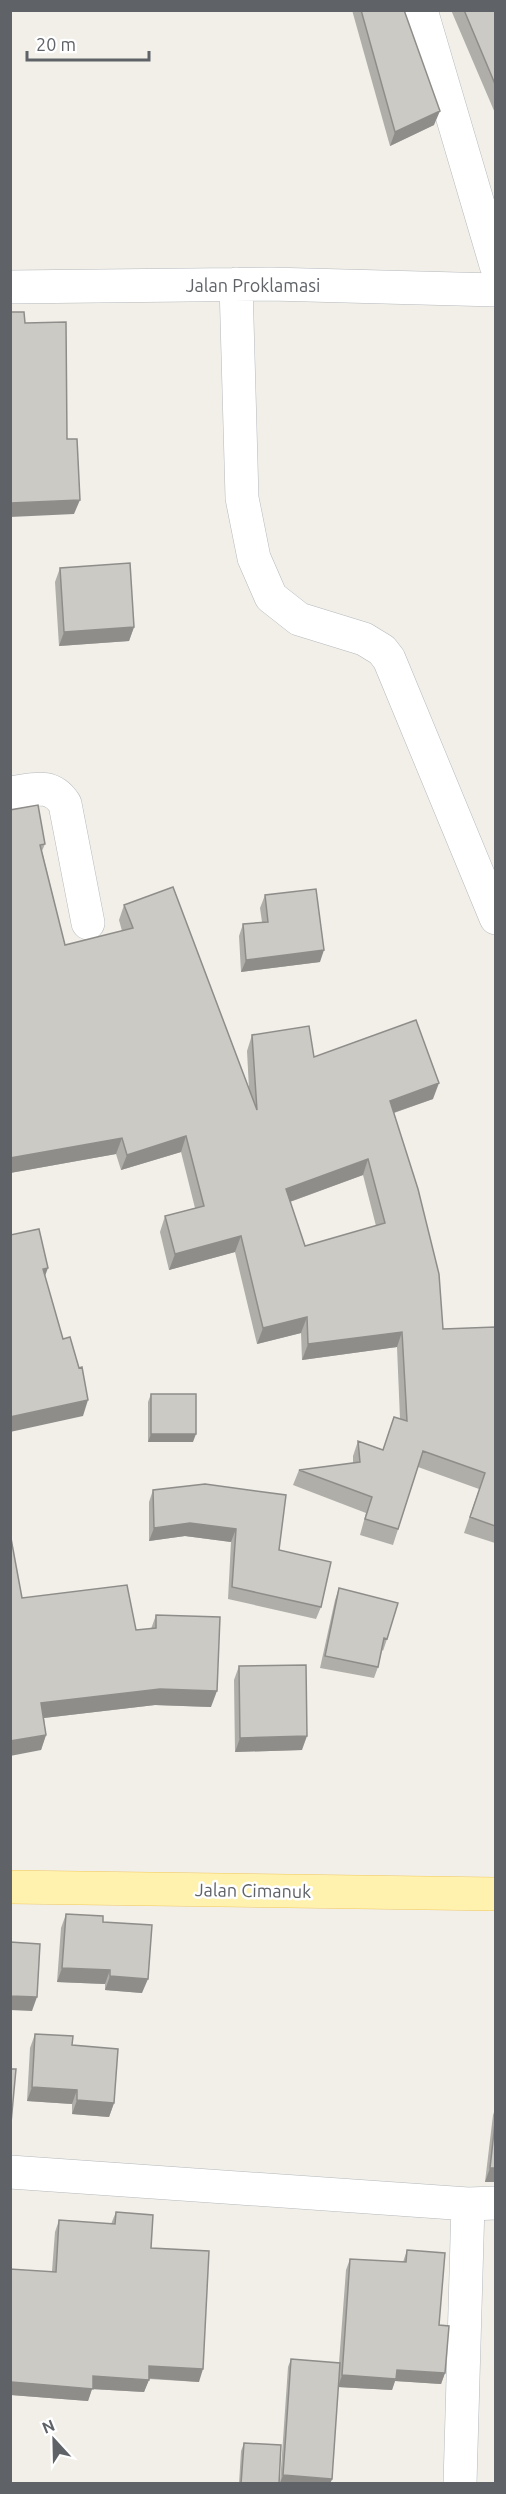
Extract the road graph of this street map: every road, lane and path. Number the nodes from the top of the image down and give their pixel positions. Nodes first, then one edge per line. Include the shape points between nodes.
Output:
1 (421, 10) edge
2 (495, 265) edge
3 (236, 284) junction
4 (10, 287) edge
5 (495, 290) edge
6 (10, 793) edge
7 (495, 918) edge
8 (88, 922) dead end
9 (10, 1887) edge
10 (495, 1893) edge
11 (10, 2172) edge
12 (482, 2203) edge
13 (459, 2484) edge

1 - 2 street
3 - 4 street, Jalan Proklamasi
3 - 5 street, Jalan Proklamasi
3 - 7 street via 242,498 254,558 271,597 299,619 364,639 389,659
6 - 8 street via 51,789 59,794 65,804
9 - 10 main road, Jalan Cimanuk
11 - 12 street
12 - 13 street

